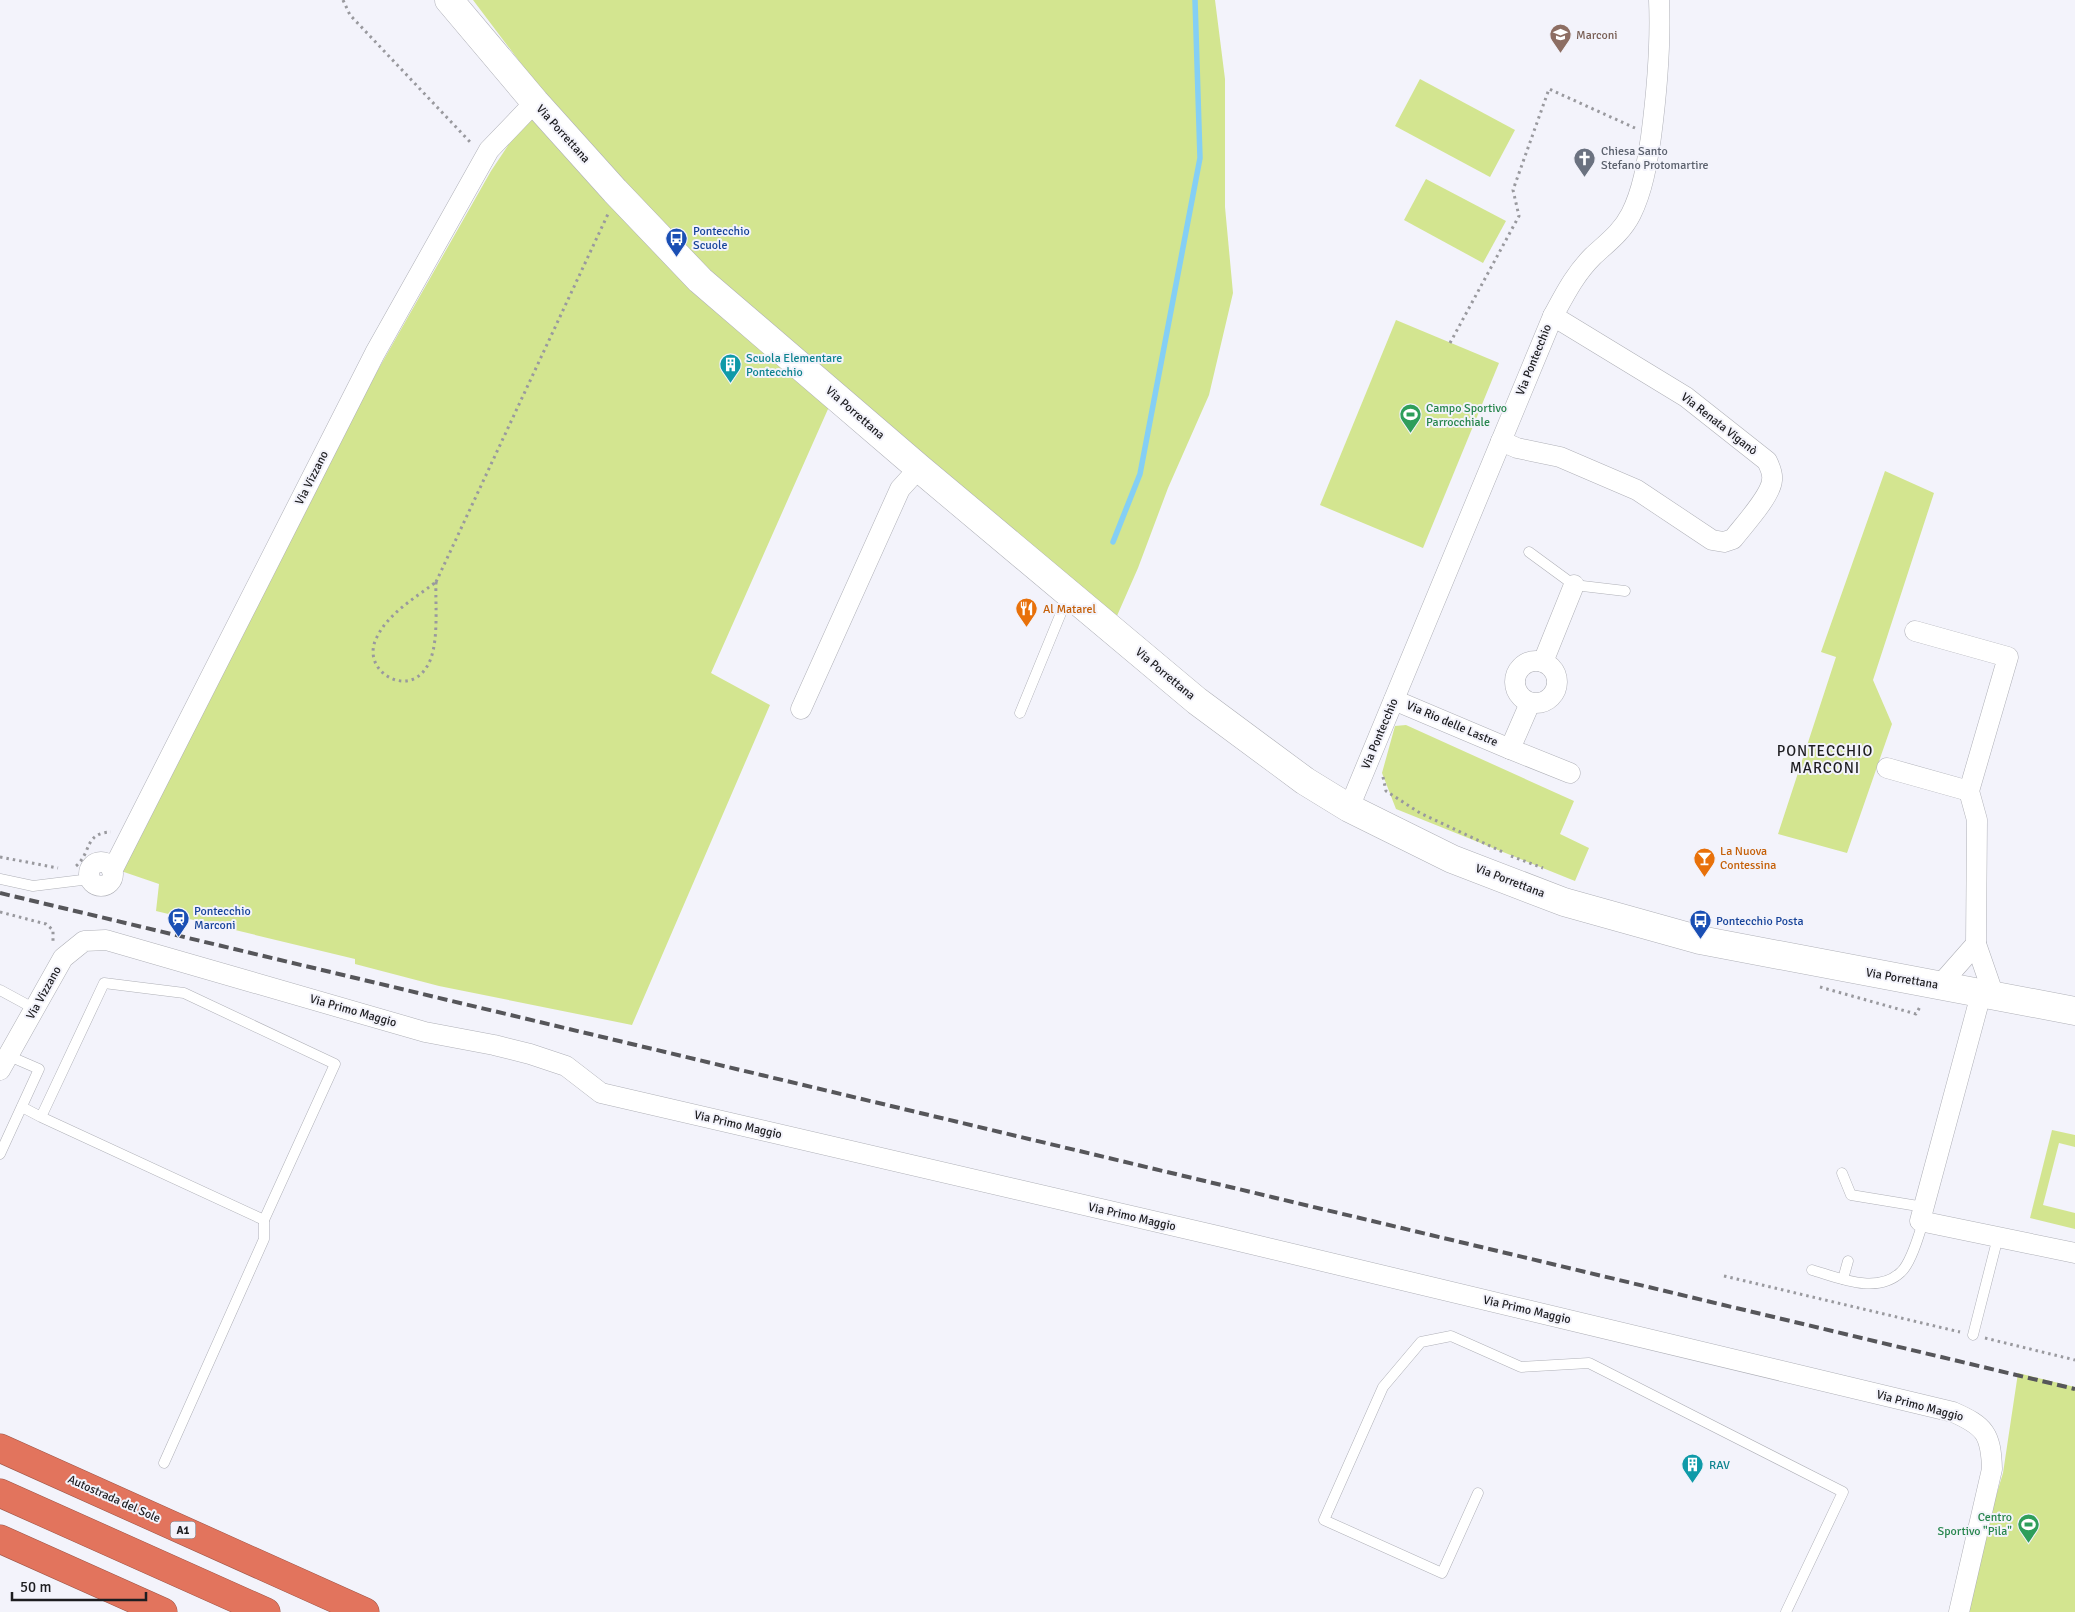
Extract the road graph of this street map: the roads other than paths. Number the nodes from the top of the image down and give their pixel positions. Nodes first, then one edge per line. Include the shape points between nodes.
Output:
1 (449, 0) edge
2 (1659, 0) edge
3 (534, 102) junction
4 (1553, 316) junction
5 (1501, 441) junction
6 (919, 468) junction
7 (1529, 552) dead end
8 (1574, 585) junction
9 (1625, 591) dead end
10 (1069, 593) junction
11 (1915, 630) dead end
12 (1543, 662) junction
13 (1394, 700) junction
14 (1530, 704) junction
15 (801, 709) dead end
16 (1020, 713) dead end
17 (1510, 748) junction
18 (1887, 768) dead end
19 (1570, 773) dead end
20 (1969, 791) junction
21 (1349, 808) junction
22 (0, 879) edge
23 (90, 880) joint
24 (106, 940) joint
25 (1976, 944) junction
26 (0, 990) edge
27 (1932, 992) junction
28 (1987, 995) junction
29 (35, 1009) junction
30 (2075, 1011) edge
31 (4, 1063) edge
32 (22, 1108) junction
33 (42, 1117) junction
34 (0, 1154) edge
35 (1842, 1173) dead end
36 (1923, 1214) junction
37 (264, 1220) junction
38 (1998, 1237) junction
39 (2075, 1252) edge
40 (1848, 1262) dead end
41 (1812, 1270) dead end
42 (1843, 1279) junction
43 (1972, 1335) road end
44 (0, 1448) edge
45 (164, 1463) dead end
46 (0, 1493) edge
47 (1478, 1493) dead end
48 (0, 1539) edge
49 (163, 1612) edge
50 (266, 1612) edge
51 (365, 1612) edge
52 (1786, 1612) edge
53 (1959, 1612) edge

1 - 3 main road, Via Porrettana
2 - 4 street, Via Pontecchio via 1657,92 1645,173 1631,214 1617,235 1572,280
3 - 6 main road, Via Porrettana via 700,280
3 - 23 street, Via Vizzano via 489,150 375,353 132,832 109,867 110,882 104,886
4 - 5 street, Via Pontecchio
4 - 5 street, Via Renata Viganò via 1686,397 1767,461 1772,481 1768,492 1733,539 1724,542 1712,540 1637,490 1560,457 1517,448
5 - 13 street, Via Pontecchio
6 - 10 main road, Via Porrettana
6 - 15 street via 900,489
7 - 8 lane
8 - 9 lane
8 - 12 street
10 - 16 lane
10 - 21 main road, Via Porrettana via 1197,701 1305,781
11 - 20 street via 2008,657
12 - 14 street via 1551,667 1557,684 1548,700
12 - 14 street via 1524,664 1517,671 1516,691
13 - 17 street, Via Rio delle Lastre
13 - 21 street, Via Pontecchio
14 - 17 street
17 - 19 street, Via Rio delle Lastre
18 - 20 street
20 - 25 street via 1977,820
21 - 27 main road, Via Porrettana via 1452,860 1564,902 1700,940
22 - 23 lane via 33,886
24 - 29 street, Via Vizzano via 84,941 63,958
24 - 53 street, Via Primo Maggio via 425,1032 539,1057 566,1066 601,1093 1953,1412 1980,1426 1988,1438 1992,1469
25 - 27 street
25 - 28 street
26 - 29 lane
27 - 28 main road, Via Porrettana
28 - 30 main road, Via Porrettana
28 - 36 street
29 - 31 street, Via Vizzano
31 - 32 lane via 39,1069
32 - 33 lane
32 - 34 lane
33 - 37 lane
33 - 37 lane via 104,983 184,993 335,1064
35 - 36 lane via 1851,1195
36 - 38 street
36 - 42 lane via 1915,1247 1902,1272 1881,1284 1854,1283
37 - 45 lane via 264,1238
38 - 39 street
38 - 43 lane
40 - 42 lane
41 - 42 lane
44 - 51 highway, Autostrada del Sole / A1
46 - 50 highway
47 - 52 lane via 1442,1573 1324,1520 1383,1387 1421,1342 1451,1336 1521,1367 1589,1364 1844,1492
48 - 49 highway

